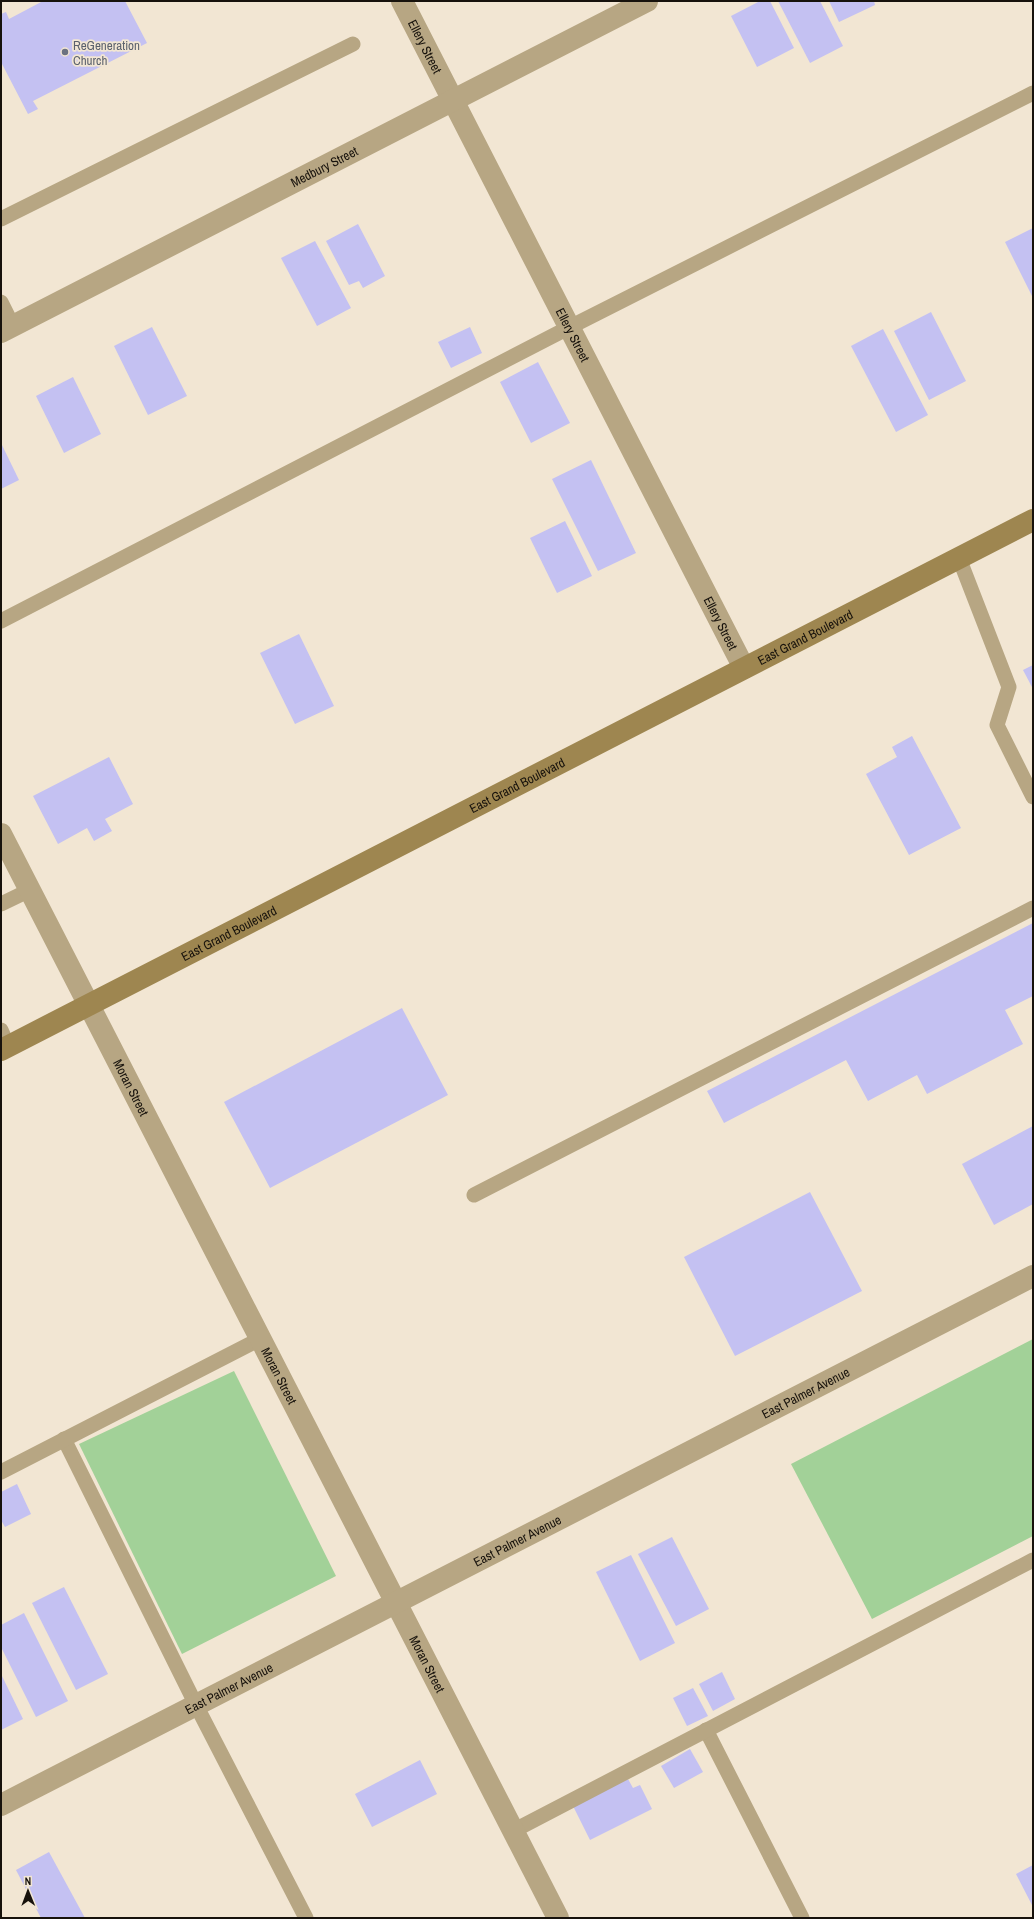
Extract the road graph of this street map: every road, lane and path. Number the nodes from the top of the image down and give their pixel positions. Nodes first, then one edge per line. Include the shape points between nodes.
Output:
1 (402, 1) edge
2 (647, 1) edge
3 (353, 44) dead end
4 (1033, 93) edge
5 (453, 100) junction
6 (1, 219) edge
7 (1, 302) edge
8 (570, 328) junction
9 (7, 329) edge
10 (1033, 520) edge
11 (959, 558) junction
12 (1, 621) edge
13 (744, 668) junction
14 (1033, 798) edge
15 (1, 834) edge
16 (30, 890) junction
17 (1, 904) edge
18 (1033, 908) edge
19 (89, 1005) junction
20 (3, 1042) edge
21 (474, 1194) dead end
22 (1033, 1276) edge
23 (260, 1339) junction
24 (64, 1439) junction
25 (1, 1472) edge
26 (1033, 1560) edge
27 (395, 1603) junction
28 (196, 1705) junction
29 (706, 1730) junction
30 (1, 1805) edge
31 (513, 1831) junction
32 (306, 1918) edge
33 (558, 1918) edge
34 (802, 1918) edge

1 - 5 street, Ellery Street
2 - 5 street, Medbury Street
3 - 6 lane
4 - 8 lane
5 - 8 street, Ellery Street
5 - 9 street, Medbury Street
7 - 9 lane
8 - 12 lane
8 - 13 street, Ellery Street
10 - 11 main road, East Grand Boulevard
11 - 13 main road, East Grand Boulevard
11 - 14 lane via 1009,687 997,725
13 - 19 main road, East Grand Boulevard
15 - 16 street, Moran Street
16 - 17 lane
16 - 19 street, Moran Street
18 - 21 lane
19 - 20 main road, East Grand Boulevard
19 - 23 street, Moran Street
22 - 27 street, East Palmer Avenue
23 - 24 lane
23 - 27 street, Moran Street
24 - 25 lane
24 - 28 lane
26 - 29 lane
27 - 28 street, East Palmer Avenue
27 - 31 street, Moran Street
28 - 30 street, East Palmer Avenue
28 - 32 lane
29 - 31 lane
29 - 34 lane
31 - 33 street, Moran Street

